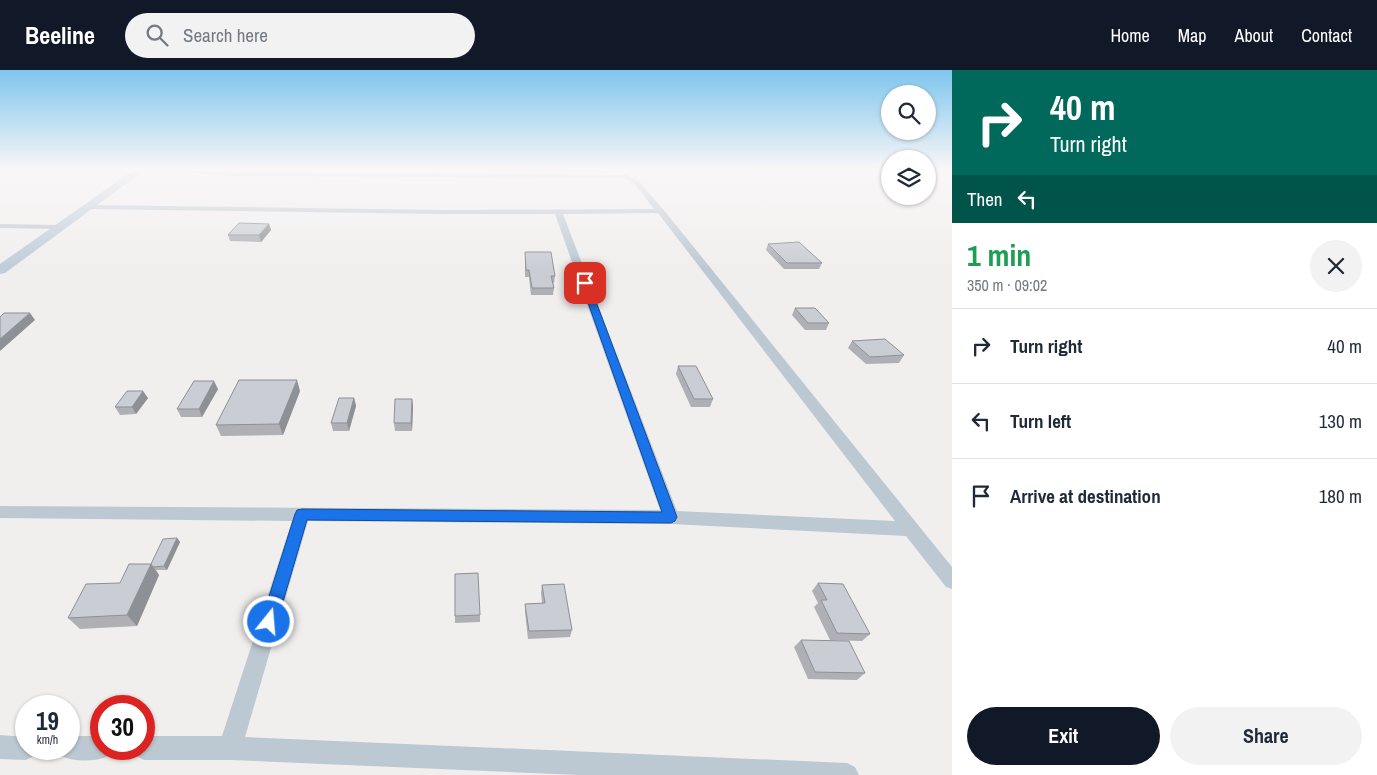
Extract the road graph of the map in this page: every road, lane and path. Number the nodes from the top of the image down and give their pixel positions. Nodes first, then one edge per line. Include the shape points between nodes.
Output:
1 (97, 202) edge
2 (653, 202) edge
3 (89, 208) junction
4 (558, 211) junction
5 (660, 211) junction
6 (0, 226) edge
7 (60, 227) junction
8 (0, 270) edge
9 (0, 512) edge
10 (302, 514) junction
11 (671, 517) junction
12 (910, 528) junction
13 (952, 581) edge
14 (0, 748) edge
15 (15, 748) edge
16 (155, 748) edge
17 (230, 748) junction
18 (847, 775) edge

1 - 3 street
2 - 5 street
3 - 4 street
3 - 7 street
4 - 5 street
4 - 11 street
5 - 12 street
6 - 7 street
7 - 8 street
9 - 10 street
10 - 11 street
10 - 17 street
11 - 12 street
12 - 13 street
14 - 15 street
16 - 17 street
17 - 18 street

